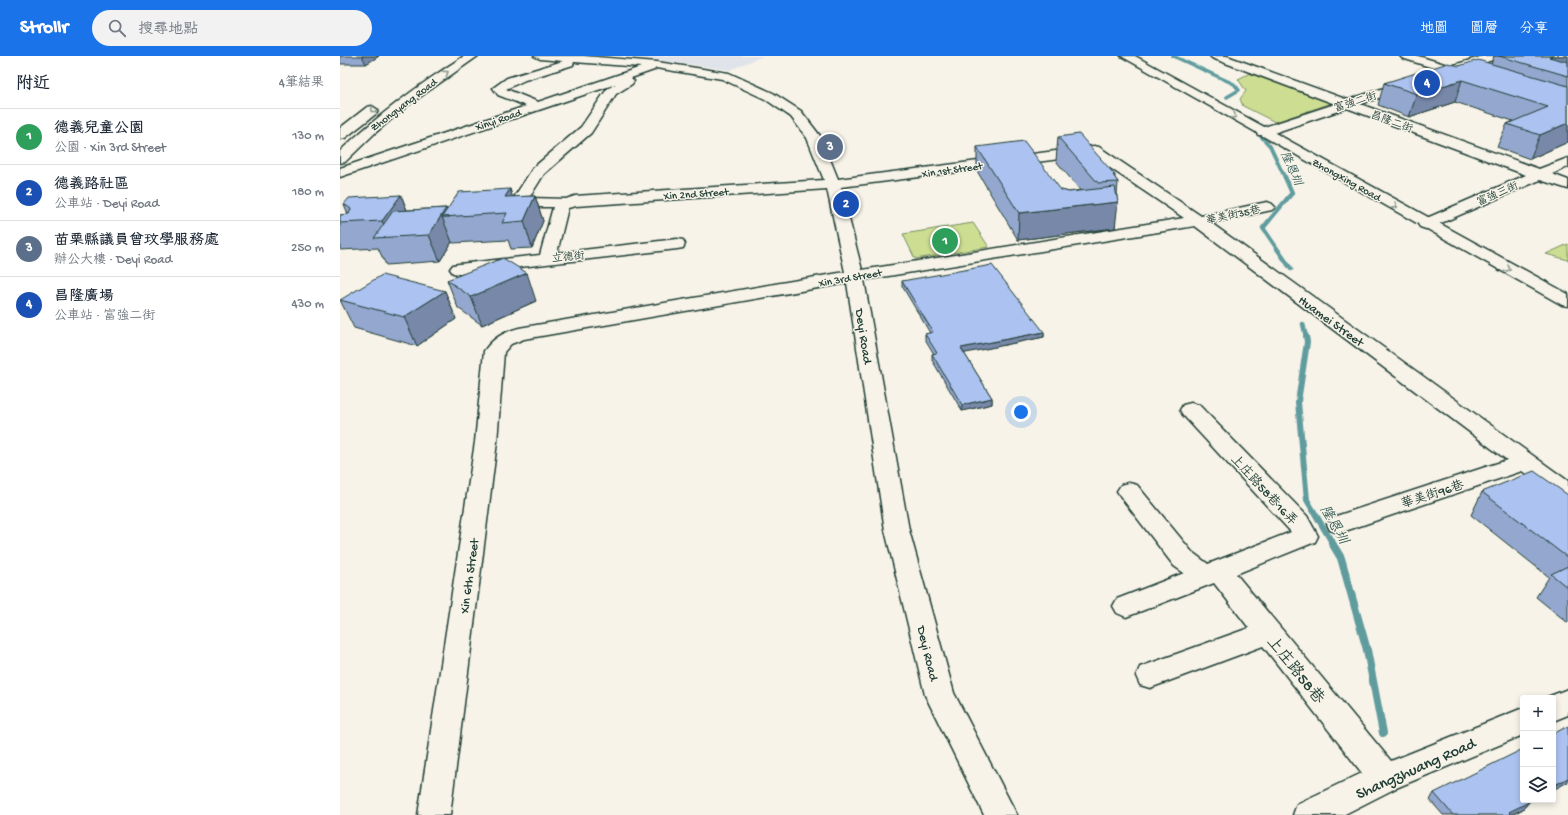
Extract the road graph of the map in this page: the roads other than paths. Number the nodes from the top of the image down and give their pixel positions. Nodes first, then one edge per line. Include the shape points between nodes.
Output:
1 (451, 56) edge
2 (472, 56) edge
3 (540, 56) edge
4 (1127, 56) edge
5 (1142, 56) edge
6 (1216, 56) edge
7 (1406, 56) edge
8 (1494, 56) edge
9 (580, 59) junction
10 (652, 68) junction
11 (1450, 70) junction
12 (1472, 77) edge
13 (407, 85) dead end
14 (382, 103) dead end
15 (1347, 104) junction
16 (538, 106) junction
17 (1269, 130) junction
18 (340, 135) edge
19 (363, 135) junction
20 (1094, 150) joint
21 (340, 159) edge
22 (1568, 162) edge
23 (340, 173) edge
24 (1539, 174) junction
25 (833, 184) junction
26 (1568, 185) edge
27 (563, 204) junction
28 (1267, 207) dead end
29 (1198, 221) junction
30 (1433, 221) junction
31 (677, 244) dead end
32 (547, 259) junction
33 (459, 269) dead end
34 (855, 276) junction
35 (1568, 287) edge
36 (1568, 301) edge
37 (504, 340) joint
38 (1191, 410) dead end
39 (1525, 462) junction
40 (1129, 491) dead end
41 (1568, 493) edge
42 (1339, 524) dead end
43 (1212, 574) junction
44 (1126, 606) dead end
45 (1268, 632) junction
46 (1150, 676) dead end
47 (1568, 702) edge
48 (1556, 707) edge
49 (1520, 722) edge
50 (1385, 778) junction
51 (434, 815) edge
52 (1001, 815) edge
53 (1309, 815) edge

1 - 13 street, Zhongyang Road
19 -> 2 street, Zhongyang Road via 420,90
3 - 9 street, Deyi Road
4 -> 17 street, Zhongxing Road
5 - 17 street, Zhongxing Road
6 - 15 street, 昌隆二街
7 - 11 street
8 - 11 street, 富強二街
9 - 10 street, Deyi Road
9 - 16 street via 501,85 499,88 502,92
10 - 16 street, Xinyi Road
10 - 25 street, Deyi Road via 725,76 769,96 796,114 814,137
10 - 27 street, Xin 2nd Street via 610,92 586,130 538,171 519,202
11 - 12 street
11 - 15 street, 富強二街
14 -> 18 street, Zhongyang Road
15 - 17 street, 富強二街
15 - 24 street, 昌隆二街
16 - 23 street, Xinyi Road
17 - 30 street, Zhongxing Road
18 - 19 street
19 - 21 street, Zhongyang Road
20 - 25 street, Xin 1st Street
20 - 29 street, Huamei Street
22 - 24 street, 富強三街
24 - 26 street, 昌隆二街
24 - 30 street, 富強三街
25 - 27 street, Xin 2nd Street via 576,200
25 - 34 street, Deyi Road
27 - 32 street
28 - 29 street, 華美街35巷
29 - 34 street, Xin 3rd Street
29 - 39 street, Huamei Street
30 - 35 street, Zhongxing Road
30 -> 36 street, Zhongxing Road
31 - 32 street, 立德街
32 - 33 street, 立德街
34 - 37 street, Xin 3rd Street via 519,334
34 - 52 street, Deyi Road via 897,530 940,695
37 - 51 street, Xin 6th Street via 494,351 486,442
38 - 43 street, 上庄路58巷16弄 via 1298,522 1306,536
39 - 41 street, Huamei Street
39 - 42 street, 華美街96巷
40 - 43 street, 上庄路58巷 via 1183,559
43 - 44 street
43 - 45 street, 上庄路58巷
45 - 46 street
45 - 50 street, 上庄路58巷
47 - 48 street
49 - 50 street, Shangzhuang Road
50 - 53 street, Shangzhuang Road

